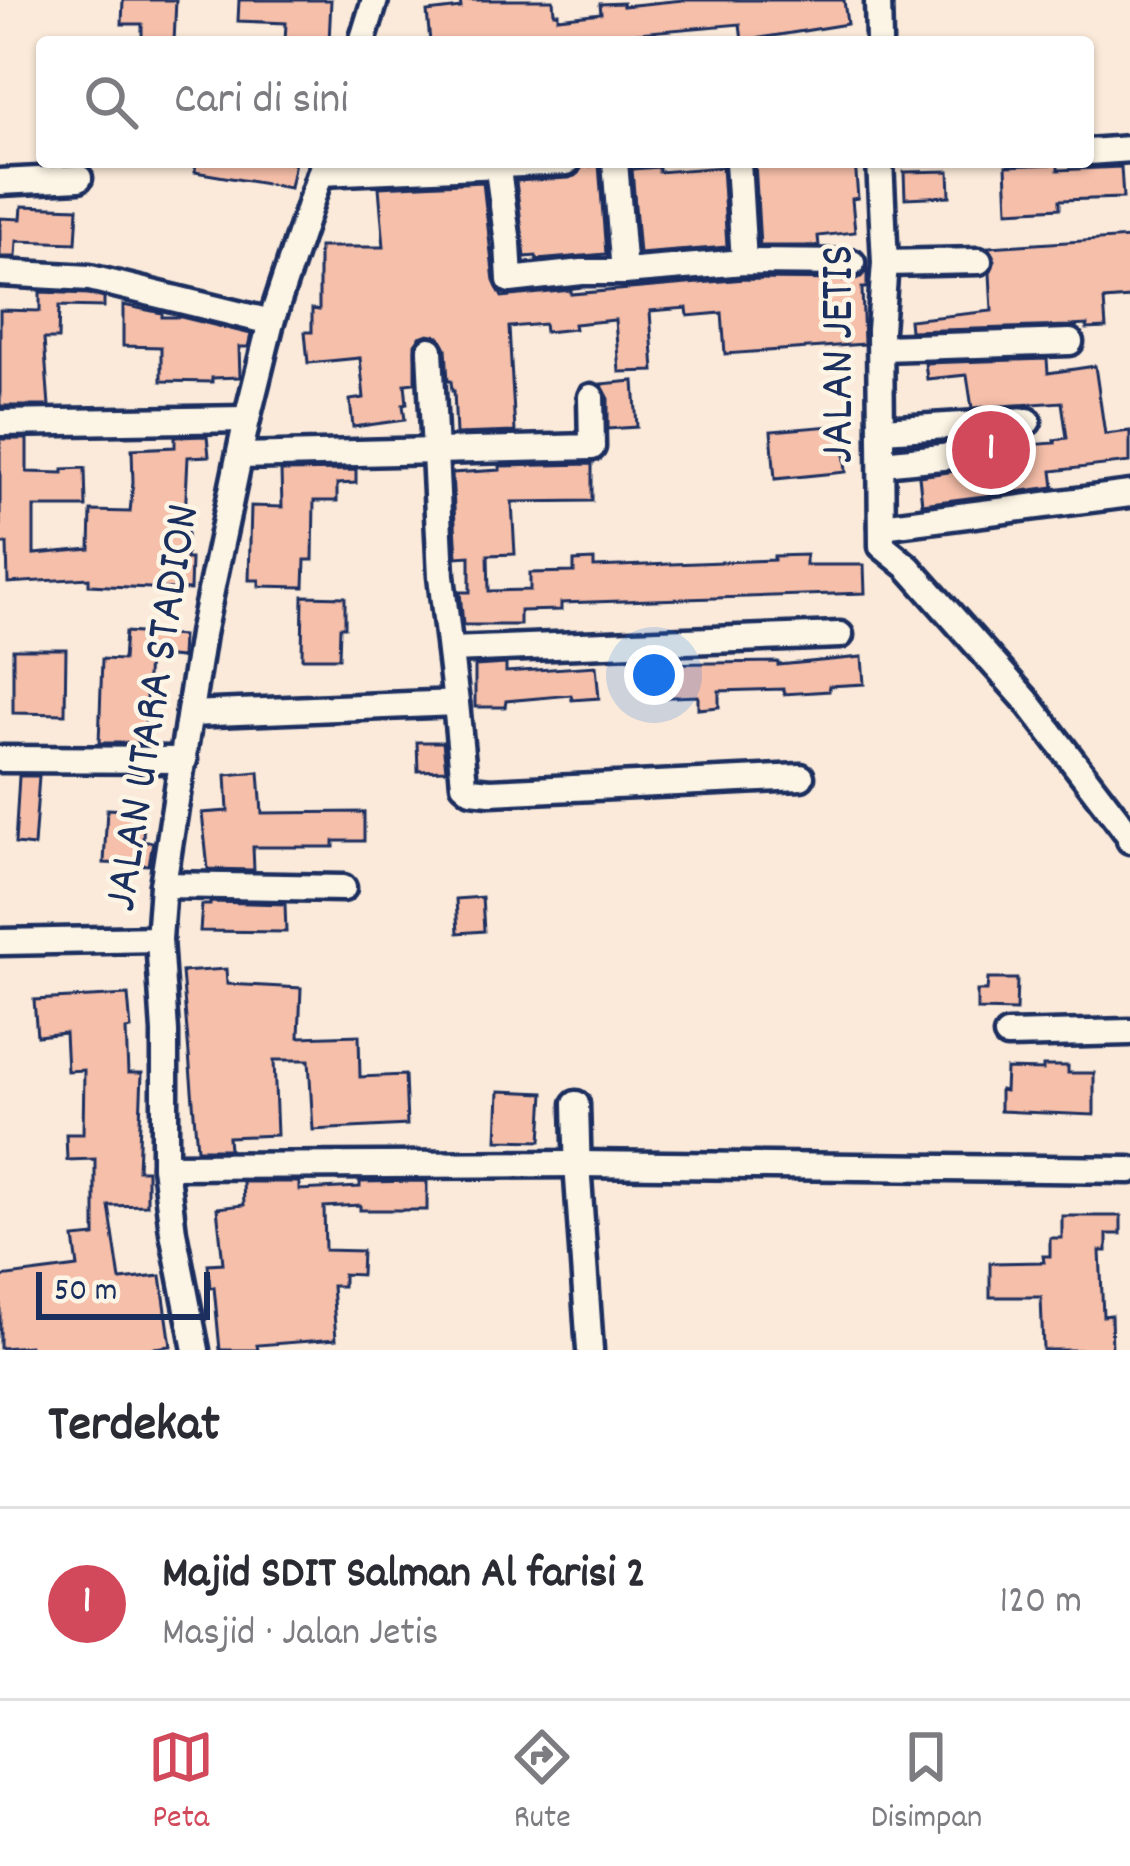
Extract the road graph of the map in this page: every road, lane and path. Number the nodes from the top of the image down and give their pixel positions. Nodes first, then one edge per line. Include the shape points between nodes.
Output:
1 (375, 0) edge
2 (878, 0) edge
3 (364, 36) edge
4 (879, 36) edge
5 (1130, 149) edge
6 (1094, 152) edge
7 (322, 168) edge
8 (497, 168) edge
9 (615, 168) edge
10 (738, 168) edge
11 (880, 168) edge
12 (79, 178) dead end
13 (0, 182) edge
14 (979, 261) dead end
15 (744, 262) junction
16 (885, 262) junction
17 (853, 263) dead end
18 (624, 272) junction
19 (0, 273) edge
20 (272, 322) junction
21 (1070, 342) dead end
22 (882, 348) junction
23 (430, 350) dead end
24 (591, 398) dead end
25 (247, 419) junction
26 (1028, 422) dead end
27 (0, 423) edge
28 (962, 426) junction
29 (882, 430) junction
30 (433, 449) junction
31 (241, 456) junction
32 (882, 463) junction
33 (1130, 494) edge
34 (882, 536) junction
35 (841, 635) dead end
36 (450, 650) junction
37 (456, 703) junction
38 (190, 714) junction
39 (0, 760) edge
40 (184, 760) junction
41 (801, 777) dead end
42 (1130, 837) edge
43 (163, 885) junction
44 (343, 888) dead end
45 (159, 939) junction
46 (0, 942) edge
47 (1130, 1032) edge
48 (1007, 1035) dead end
49 (577, 1104) dead end
50 (578, 1164) junction
51 (166, 1166) junction
52 (1130, 1170) edge
53 (196, 1350) edge
54 (590, 1350) edge

1 - 3 street
2 - 4 street
5 - 6 street
7 - 20 street, JALAN UTARA STADION
8 - 18 street via 510,280
9 - 18 street
10 - 15 street
11 - 16 street, JALAN JETIS
12 - 13 street
14 - 16 street
15 - 17 street
15 - 18 street
16 - 22 street, JALAN JETIS
19 - 20 street via 90,278
20 - 25 street, JALAN UTARA STADION
21 - 22 street
22 - 29 street, JALAN JETIS
23 - 30 street
24 - 30 street via 592,447
25 - 27 street
25 - 31 street, JALAN UTARA STADION
26 - 28 street
28 - 29 street
28 - 32 street via 962,455
29 - 32 street, JALAN JETIS
30 - 31 street
30 - 36 street
31 - 38 street, JALAN UTARA STADION
32 - 34 street, JALAN JETIS
33 - 34 street
34 - 42 street via 1026,700
35 - 36 street
36 - 37 street
37 - 38 street
37 - 41 street via 471,790
38 - 40 street, JALAN UTARA STADION
39 - 40 street
40 - 43 street, JALAN UTARA STADION
43 - 44 street
43 - 45 street, JALAN UTARA STADION
45 - 46 street
45 - 51 street, JALAN UTARA STADION
47 - 48 street
49 - 50 street
50 - 51 street
50 - 52 street
50 - 54 street
51 - 53 street, JALAN UTARA STADION

